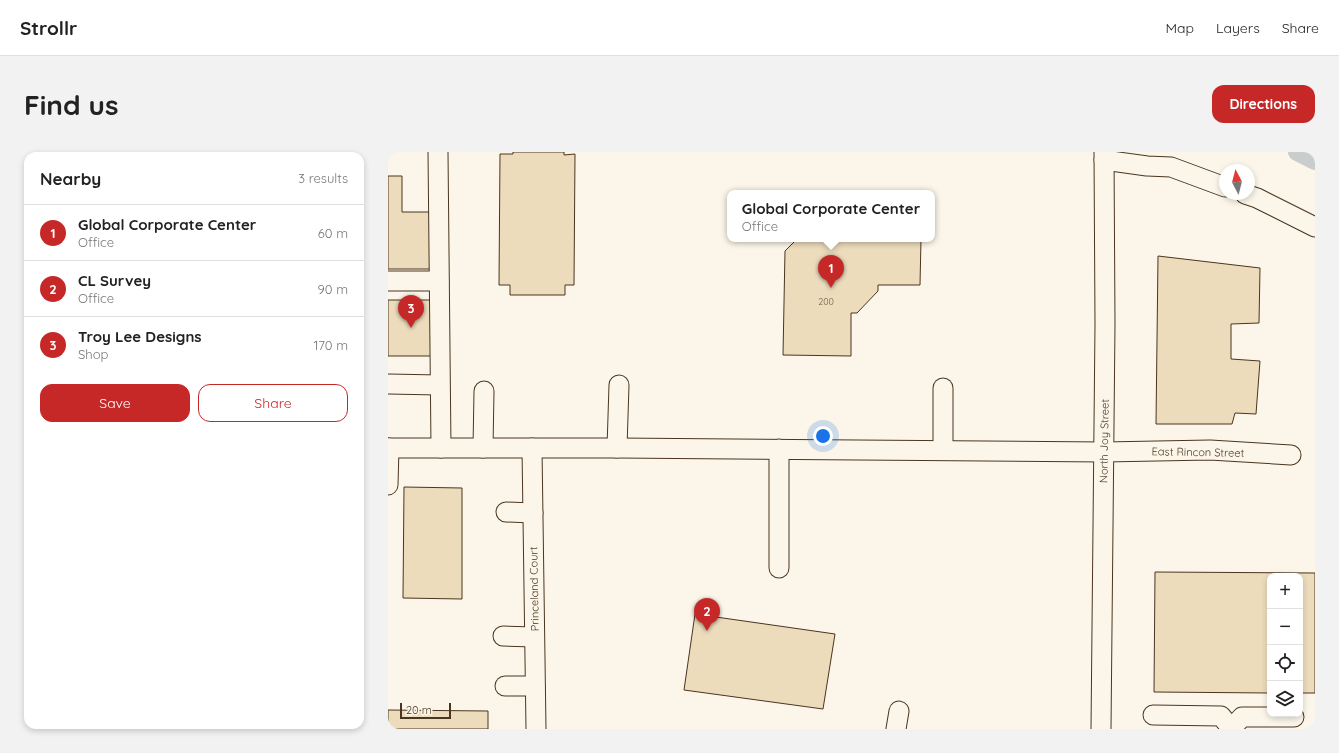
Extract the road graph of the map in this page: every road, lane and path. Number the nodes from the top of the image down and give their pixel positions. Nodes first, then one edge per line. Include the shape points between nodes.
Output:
1 (438, 152) edge
2 (1104, 156) edge
3 (1219, 185) edge
4 (1255, 197) edge
5 (1315, 227) edge
6 (388, 281) edge
7 (439, 281) junction
8 (388, 384) edge
9 (439, 385) junction
10 (619, 385) dead end
11 (943, 388) dead end
12 (484, 391) dead end
13 (388, 448) edge
14 (441, 448) junction
15 (483, 448) junction
16 (532, 448) junction
17 (617, 448) junction
18 (779, 449) junction
19 (943, 450) junction
20 (1104, 452) junction
21 (1291, 455) dead end
22 (388, 485) edge
23 (506, 512) dead end
24 (533, 513) junction
25 (779, 568) dead end
26 (503, 636) dead end
27 (534, 637) junction
28 (505, 686) dead end
29 (535, 686) junction
30 (1153, 715) dead end
31 (1267, 717) edge
32 (536, 729) edge
33 (1101, 729) edge
34 (1231, 729) edge

1 - 7 street
2 - 3 street via 1147,166 1171,167
2 - 20 street, North Joy Street
4 - 5 street
6 - 7 street
7 - 9 street
8 - 9 street
9 - 14 street
10 - 17 street
11 - 19 street
12 - 15 street
13 - 14 street, East Rincon Street
13 - 22 street
14 - 15 street, East Rincon Street
15 - 16 street, East Rincon Street
16 - 17 street, East Rincon Street
16 - 24 street, Princeland Court
17 - 18 street, East Rincon Street
18 - 19 street, East Rincon Street
18 - 25 street
19 - 20 street, East Rincon Street
20 - 21 street, East Rincon Street via 1210,450
20 - 33 street, North Joy Street
23 - 24 street
24 - 27 street, Princeland Court
26 - 27 street
27 - 29 street, Princeland Court
28 - 29 street
29 - 32 street, Princeland Court
30 - 34 street via 1221,716
31 - 34 street via 1242,717

